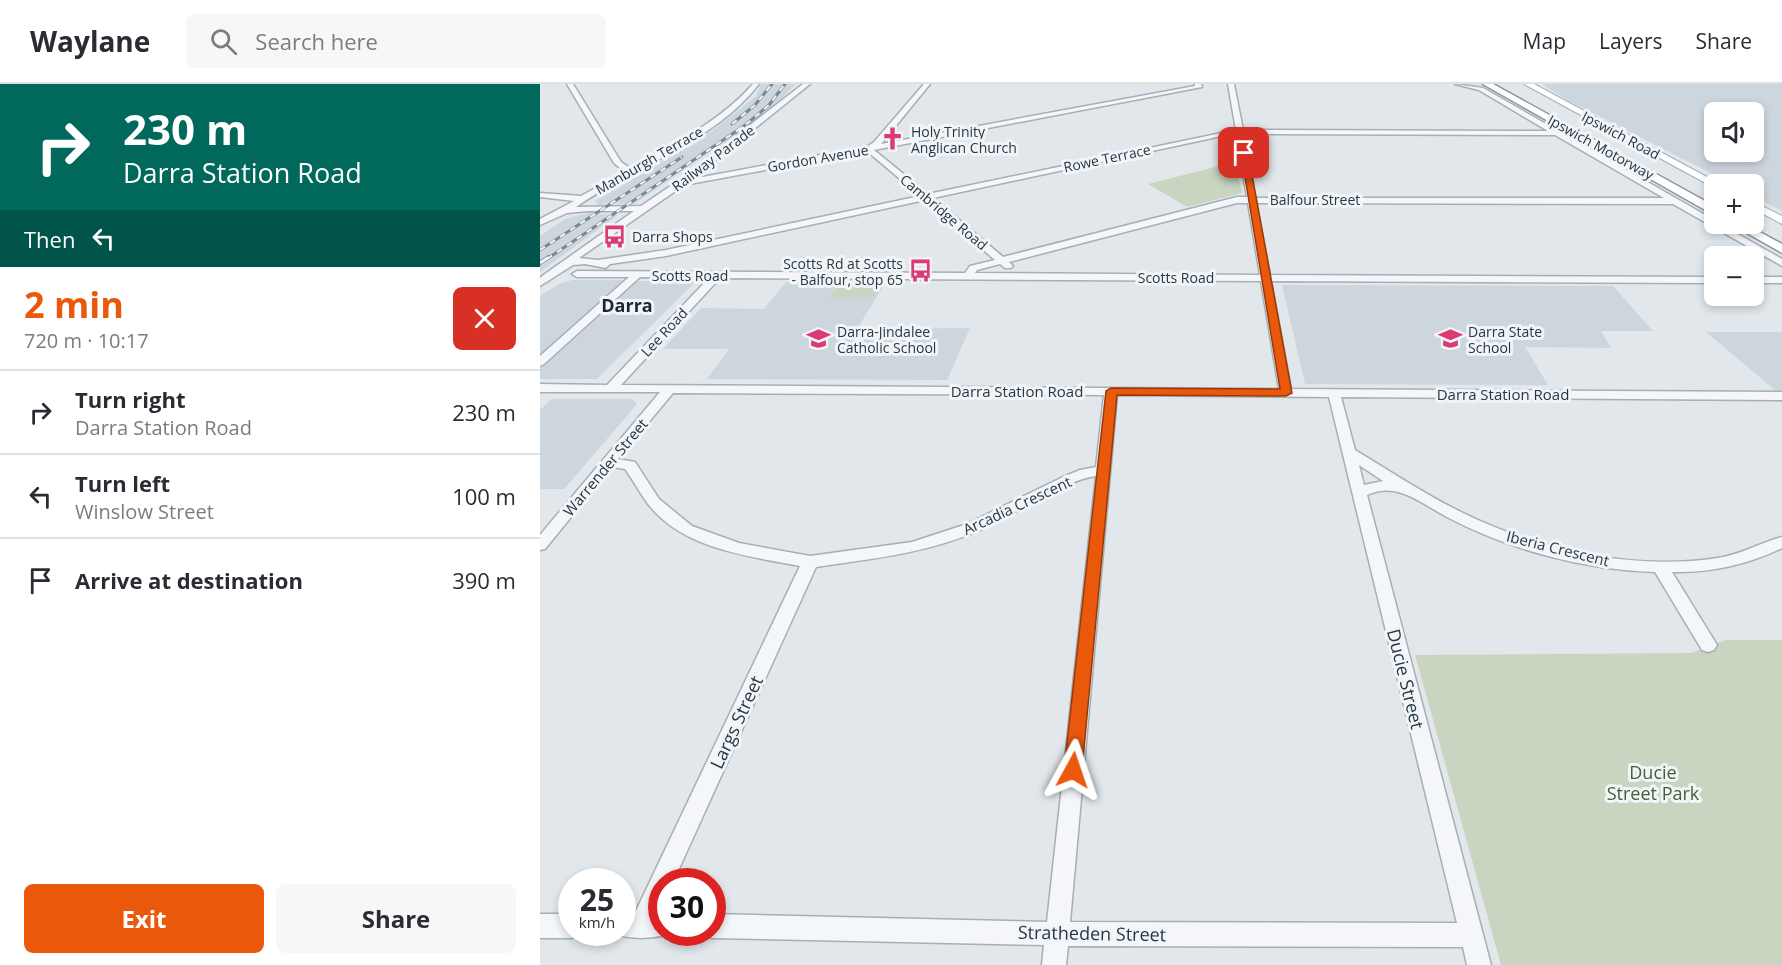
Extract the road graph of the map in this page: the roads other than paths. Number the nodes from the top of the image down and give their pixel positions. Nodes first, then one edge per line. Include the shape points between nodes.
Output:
1 (570, 84) edge
2 (807, 84) edge
3 (927, 84) edge
4 (1231, 84) edge
5 (1458, 84) edge
6 (1478, 84) edge
7 (1487, 84) edge
8 (1505, 84) edge
9 (1528, 84) edge
10 (752, 85) edge
11 (1469, 85) edge
12 (1197, 86) edge
13 (1518, 101) junction
14 (1240, 132) junction
15 (1555, 133) junction
16 (869, 149) junction
17 (630, 172) junction
18 (1704, 179) edge
19 (681, 183) junction
20 (1692, 185) dead end
21 (540, 195) edge
22 (926, 197) junction
23 (582, 198) junction
24 (1253, 199) junction
25 (1675, 201) junction
26 (1704, 205) edge
27 (643, 209) junction
28 (1764, 210) edge
29 (565, 211) junction
30 (1782, 220) edge
31 (540, 222) edge
32 (1764, 227) edge
33 (615, 228) junction
34 (1755, 234) edge
35 (1782, 237) edge
36 (1782, 249) edge
37 (666, 253) junction
38 (583, 260) junction
39 (1002, 260) junction
40 (565, 263) junction
41 (597, 263) junction
42 (1782, 263) edge
43 (619, 269) junction
44 (554, 272) junction
45 (573, 275) junction
46 (637, 275) junction
47 (717, 275) junction
48 (606, 276) junction
49 (968, 276) junction
50 (1018, 276) junction
51 (1266, 278) junction
52 (1704, 280) edge
53 (1764, 280) edge
54 (1782, 280) edge
55 (540, 283) edge
56 (540, 290) edge
57 (540, 362) edge
58 (540, 388) edge
59 (610, 389) junction
60 (669, 389) junction
61 (1111, 391) junction
62 (1286, 393) junction
63 (1334, 393) junction
64 (1781, 397) edge
65 (1351, 453) junction
66 (609, 462) junction
67 (1103, 471) junction
68 (1396, 485) junction
69 (1358, 493) junction
70 (1782, 542) edge
71 (540, 545) edge
72 (810, 562) junction
73 (1660, 566) junction
74 (1708, 645) dead end
75 (669, 868) edge
76 (540, 926) edge
77 (558, 926) edge
78 (726, 926) edge
79 (1058, 933) junction
80 (1472, 935) junction
81 (1054, 965) edge
82 (1479, 965) edge

1 - 17 street via 618,164
2 - 19 street, Railway Parade
3 - 16 street
4 - 14 street
5 - 11 street
6 - 13 highway
7 - 13 highway, Ipswich Motorway
8 - 20 highway, Ipswich Motorway
9 - 18 main road, Ipswich Road
10 - 17 street, Manburgh Terrace via 744,98 702,131
11 - 15 street, Ipswich Road
12 - 16 street, Gordon Avenue
13 - 26 highway, Ipswich Motorway
14 - 15 street, Rowe Terrace
14 - 22 street, Rowe Terrace
14 - 24 street
15 - 25 street, Ipswich Road
16 - 19 street, Gordon Avenue
16 - 22 street, Cambridge Road
17 - 23 street, Manburgh Terrace
19 - 27 street, Railway Parade
21 - 23 street
22 - 37 street, Rowe Terrace
22 - 39 street, Cambridge Road
23 - 29 street, Manburgh Terrace
24 - 25 street, Balfour Street
24 - 39 street, Balfour Street
24 - 51 street
25 - 42 street, Ipswich Road
27 - 29 street
27 - 33 street, Railway Parade
28 - 30 main road
29 - 31 street, Manburgh Terrace
32 - 35 highway
33 - 38 street, Railway Parade
33 - 40 street, Railway Parade
34 - 36 highway
37 - 41 street, Rowe Terrace
37 - 43 street, Rowe Terrace
38 - 40 street
38 - 41 street
39 - 49 street, Balfour Street via 973,268
39 - 50 street, Cambridge Road
40 - 44 street, Railway Parade
41 - 43 street, Scotts Road
41 - 45 street
43 - 46 street, Scotts Road
43 - 48 street, Rowe Terrace
44 - 45 street, Scotts Road
44 - 55 street
45 - 48 street, Scotts Road
45 - 56 street
46 - 47 street, Scotts Road
46 - 48 street, Scotts Road
46 - 57 street
47 - 49 street, Scotts Road
47 - 59 street, Lee Road
49 - 50 street, Scotts Road
50 - 51 street, Scotts Road
51 - 52 street, Scotts Road
51 - 62 street
53 - 54 street
58 - 59 street, Darra Station Road
59 - 60 street, Darra Station Road
60 - 61 street, Darra Station Road
60 - 66 street, Warrender Street
61 - 62 street, Darra Station Road
61 - 67 street
62 - 63 street, Darra Station Road
63 - 64 street, Darra Station Road
63 - 65 street, Ducie Street
65 - 68 street, Iberia Crescent
65 - 69 street, Ducie Street
66 - 71 street, Warrender Street
66 - 72 street, Arcadia Crescent via 630,465 654,502 687,530 737,548
67 - 72 street, Arcadia Crescent via 1085,473 972,528 923,544
67 - 79 street
68 - 69 street via 1377,485
68 - 73 street, Iberia Crescent via 1474,524 1528,543 1617,562
69 - 80 street, Ducie Street
70 - 73 street, Iberia Crescent via 1750,556 1713,564
72 - 75 street, Largs Street
73 - 74 street
76 - 77 street
78 - 79 street, Stratheden Street
79 - 80 street, Stratheden Street
79 - 81 street
80 - 82 street, Ducie Street

